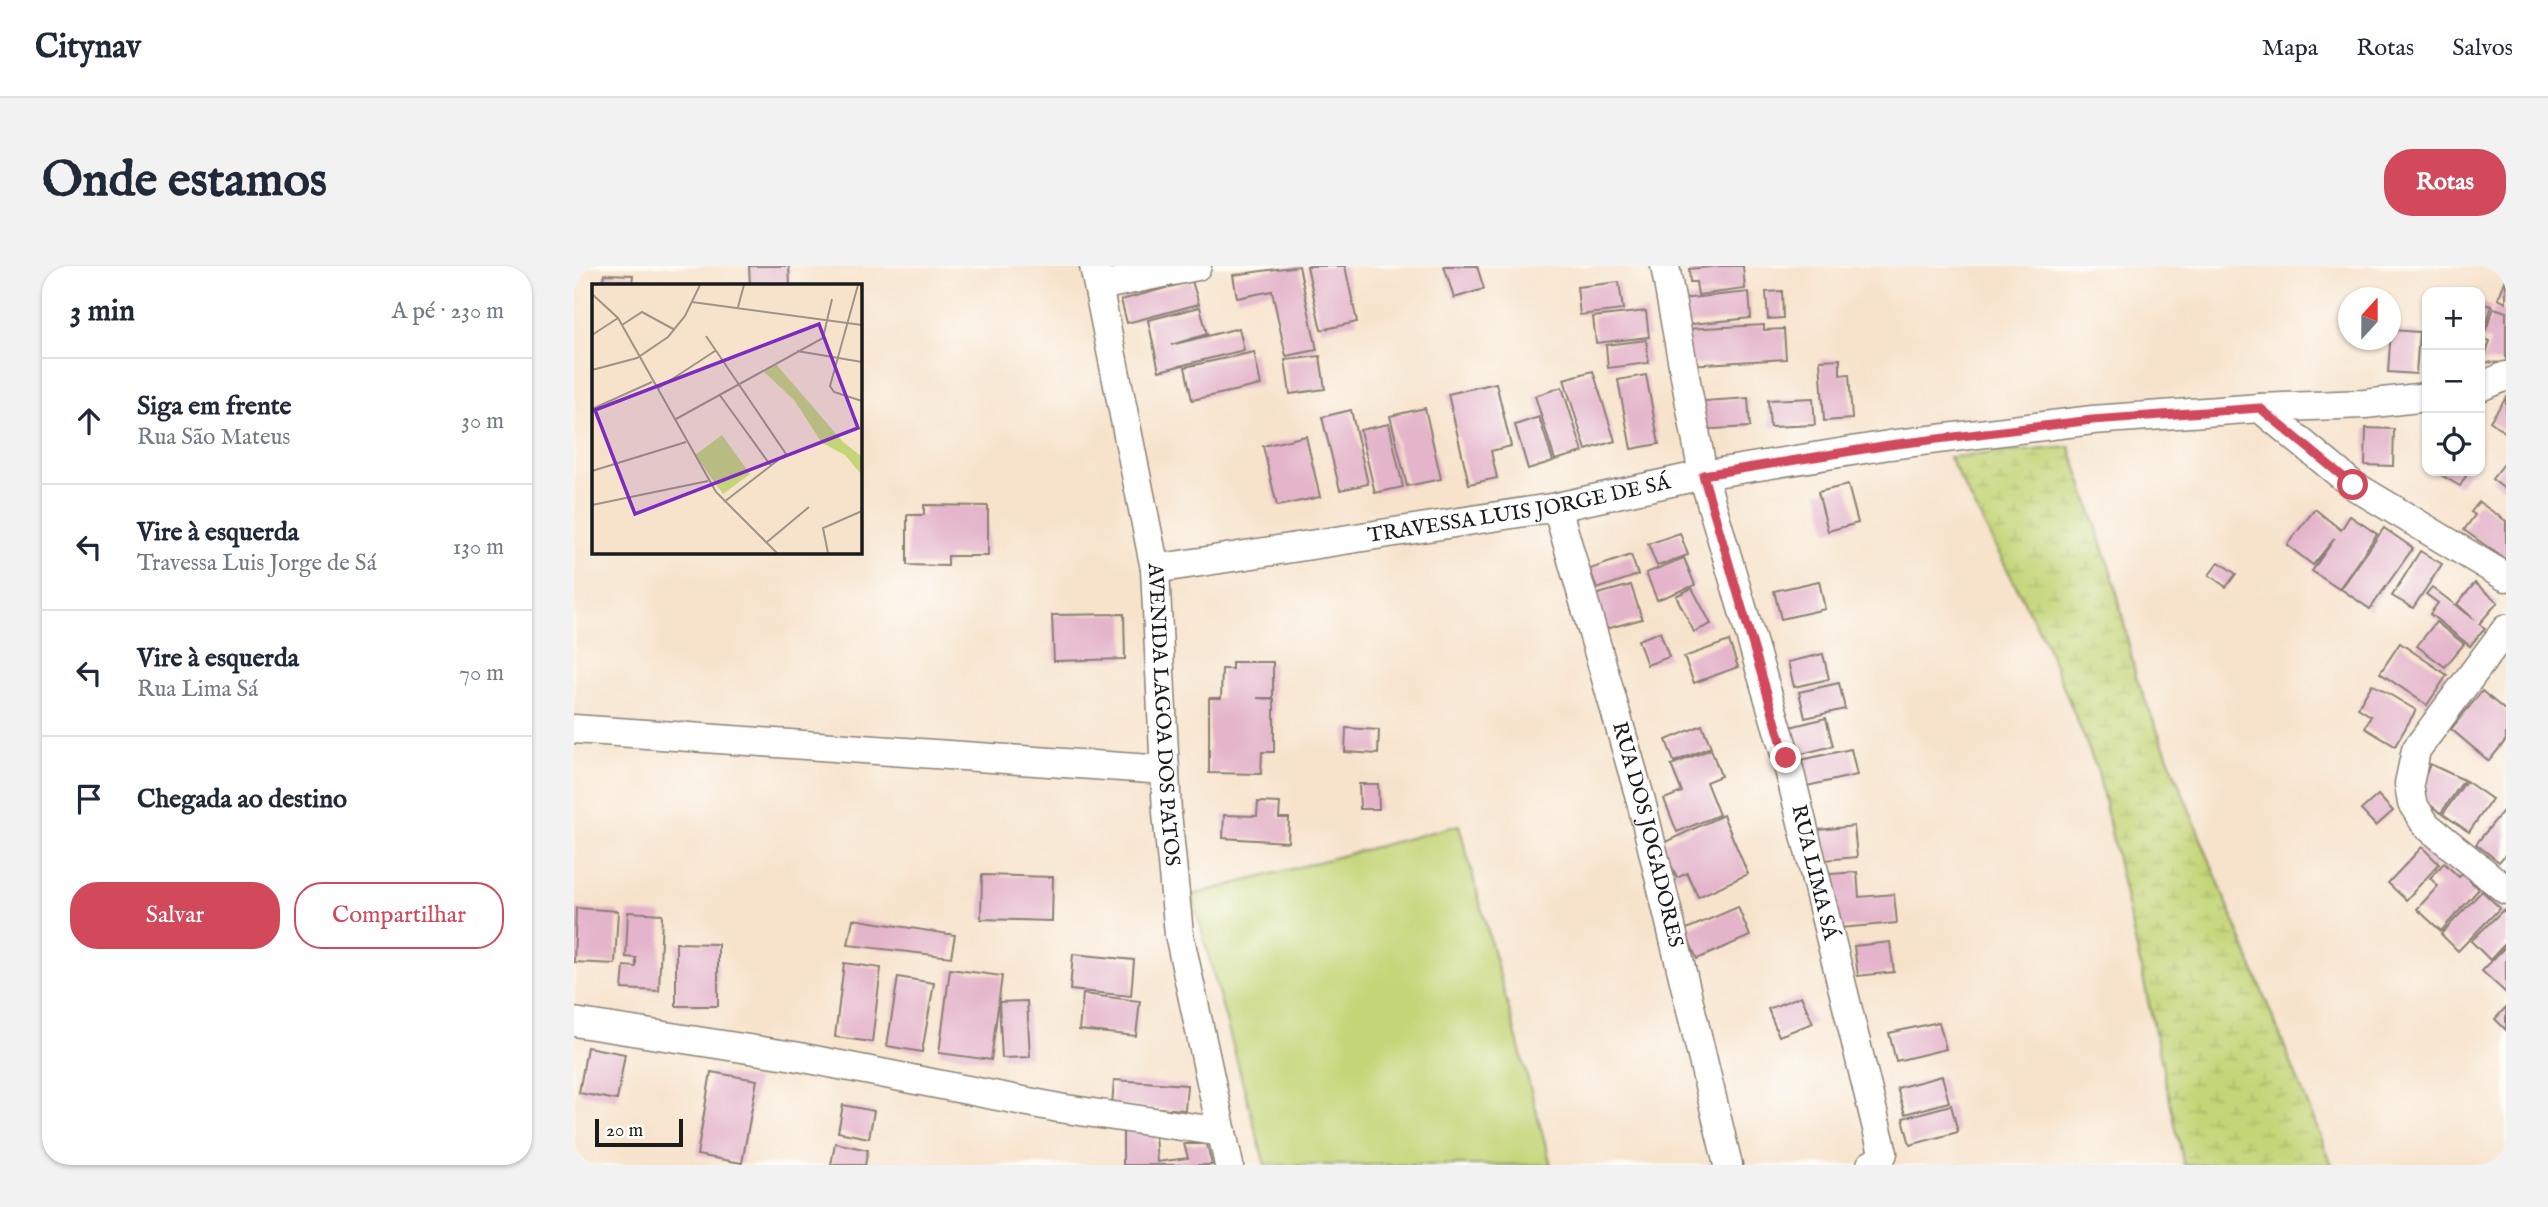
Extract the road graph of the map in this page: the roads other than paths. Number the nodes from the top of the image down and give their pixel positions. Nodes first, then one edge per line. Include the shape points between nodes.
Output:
1 (1197, 266) edge
2 (1665, 266) edge
3 (1097, 276) edge
4 (2506, 376) edge
5 (2485, 385) edge
6 (2422, 398) edge
7 (2260, 408) junction
8 (1703, 475) junction
9 (1557, 507) junction
10 (1155, 569) junction
11 (2506, 578) edge
12 (2506, 629) edge
13 (574, 729) edge
14 (1165, 770) junction
15 (2506, 890) edge
16 (574, 1022) edge
17 (1222, 1132) junction
18 (1877, 1159) edge
19 (1229, 1165) edge
20 (1728, 1165) edge

1 - 3 street
2 - 8 street, RUA LIMA SÁ
3 - 10 street, AVENIDA LAGOA DOS PATOS
4 - 5 street
6 - 7 street, TRAVESSA LUIS JORGE DE SÁ
7 - 8 street, TRAVESSA LUIS JORGE DE SÁ via 2092,420 1889,445
7 - 11 street via 2353,485
8 - 9 street, TRAVESSA LUIS JORGE DE SÁ
8 - 18 street, RUA LIMA SÁ via 1786,758
9 - 10 street, TRAVESSA LUIS JORGE DE SÁ
9 - 20 street, RUA DOS JOGADORES via 1641,801
10 - 14 street, AVENIDA LAGOA DOS PATOS
12 - 15 street via 2416,750 2409,784 2417,814 2426,825
13 - 14 street
14 - 17 street, AVENIDA LAGOA DOS PATOS via 1180,934
16 - 17 street via 794,1056 1059,1108
17 - 19 street, AVENIDA LAGOA DOS PATOS

